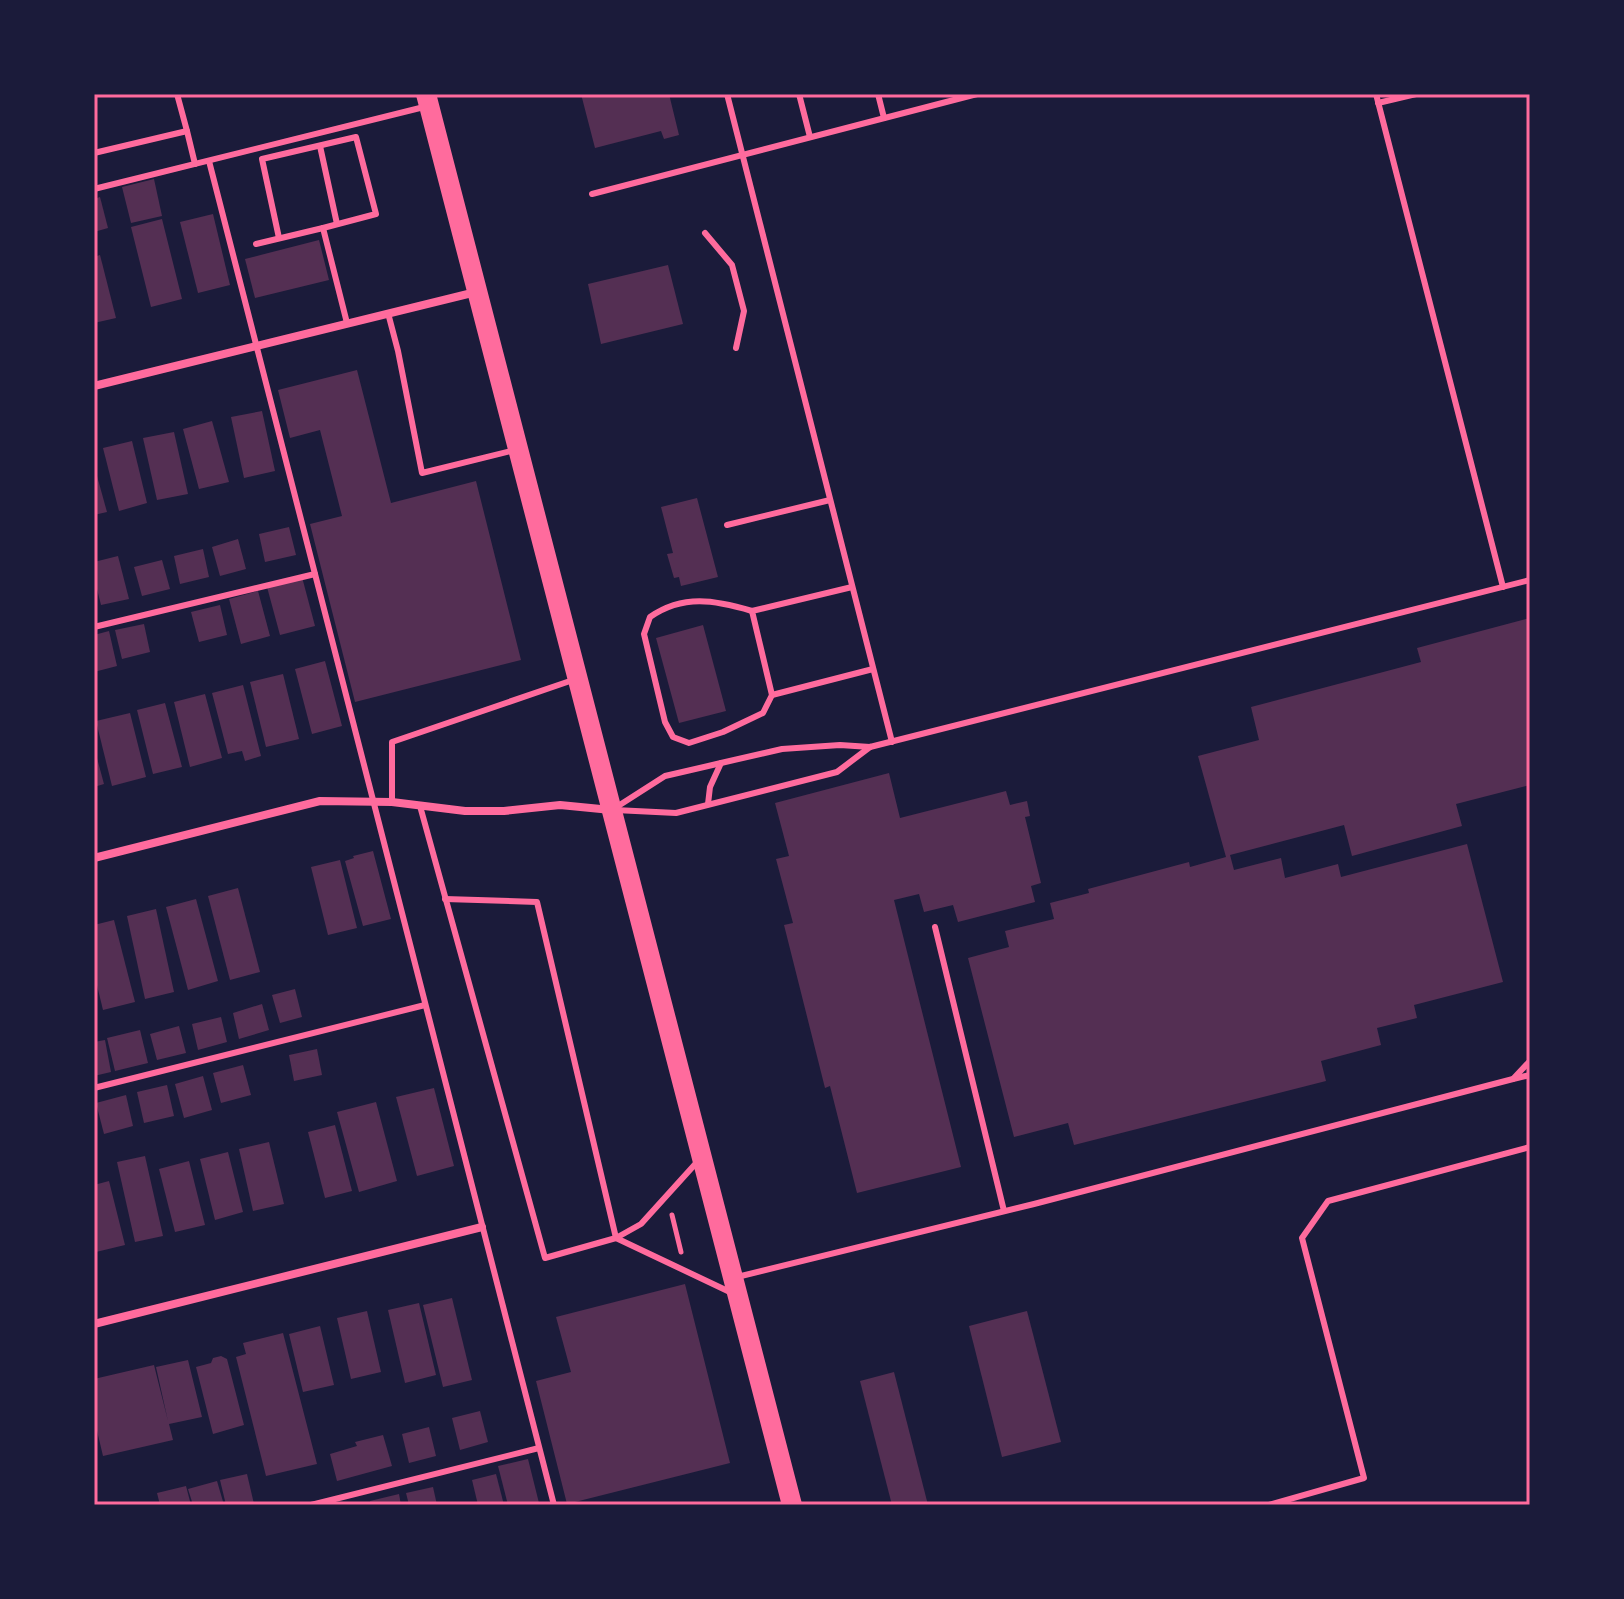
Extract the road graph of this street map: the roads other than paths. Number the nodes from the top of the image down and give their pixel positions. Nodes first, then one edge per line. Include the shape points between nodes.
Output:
1 (177, 94) edge
2 (727, 94) edge
3 (799, 94) edge
4 (878, 94) edge
5 (977, 94) edge
6 (1376, 94) edge
7 (1416, 94) edge
8 (427, 100) edge
9 (1378, 103) junction
10 (884, 118) junction
11 (187, 131) junction
12 (810, 137) junction
13 (320, 146) junction
14 (94, 153) edge
15 (742, 155) junction
16 (209, 161) junction
17 (195, 164) junction
18 (94, 189) edge
19 (592, 194) dead end
20 (337, 224) junction
21 (323, 228) junction
22 (705, 233) dead end
23 (279, 238) junction
24 (256, 244) dead end
25 (477, 292) junction
26 (388, 313) junction
27 (347, 323) junction
28 (256, 345) junction
29 (736, 348) dead end
30 (94, 386) edge
31 (518, 449) junction
32 (830, 500) junction
33 (727, 525) dead end
34 (315, 574) junction
35 (1530, 580) edge
36 (852, 587) junction
37 (1503, 587) junction
38 (752, 611) junction
39 (94, 627) edge
40 (873, 669) junction
41 (578, 679) junction
42 (772, 695) junction
43 (892, 742) junction
44 (870, 747) junction
45 (721, 763) junction
46 (392, 802) junction
47 (374, 803) junction
48 (708, 804) junction
49 (420, 806) junction
50 (612, 810) junction
51 (94, 858) edge
52 (445, 899) junction
53 (935, 927) dead end
54 (425, 1005) junction
55 (1530, 1061) edge
56 (1530, 1075) edge
57 (1513, 1079) junction
58 (94, 1088) edge
59 (1530, 1147) edge
60 (702, 1156) junction
61 (1004, 1211) junction
62 (482, 1227) junction
63 (616, 1238) junction
64 (736, 1287) junction
65 (94, 1324) edge
66 (539, 1448) junction
67 (311, 1505) edge
68 (554, 1505) edge
69 (792, 1505) edge
70 (1269, 1505) edge

1 - 11 lane
2 - 15 lane
3 - 12 lane
4 - 10 lane
5 - 10 lane
6 - 9 lane
7 - 9 lane
8 - 16 lane
8 - 25 main road
9 - 37 lane
10 - 12 lane
11 - 14 lane
11 - 17 lane
12 - 15 lane
13 - 20 lane
13 - 20 lane via 356,137 376,214
13 - 23 lane via 262,159
15 - 19 lane
15 - 32 lane
16 - 17 lane
16 - 28 lane
17 - 18 lane
20 - 21 lane
21 - 23 lane
21 - 27 lane
22 - 29 lane via 732,265 744,311
23 - 24 lane
25 - 26 street
25 - 31 main road
26 - 27 street
26 - 31 lane via 422,473
27 - 28 street
28 - 30 street
28 - 34 lane
31 - 41 main road
32 - 33 lane
32 - 36 lane
34 - 39 lane
34 - 47 lane
35 - 37 lane
36 - 38 lane
36 - 40 lane
37 - 43 lane
38 - 42 lane
38 - 42 lane via 724,603 677,602 650,617 644,634 673,737 689,743 723,732 763,713
40 - 42 lane
40 - 43 lane
41 - 46 lane via 392,742
41 - 50 main road
43 - 44 lane
44 - 45 lane via 782,749
44 - 48 lane via 837,772
45 - 48 lane
45 - 50 lane via 665,776
46 - 47 street
46 - 49 street
47 - 51 street via 320,801
47 - 54 lane
48 - 50 lane via 676,813
49 - 50 street via 465,811 560,805
49 - 52 lane
50 - 60 main road
52 - 63 lane via 537,902
52 - 63 lane via 545,1258
53 - 61 lane
54 - 58 lane
54 - 62 lane
55 - 57 lane
56 - 57 lane
57 - 61 lane
59 - 70 lane via 1328,1201 1302,1238 1364,1478
60 - 63 lane via 641,1224
60 - 64 main road
61 - 64 lane
62 - 65 street
62 - 66 lane
63 - 64 lane
64 - 69 main road
66 - 67 lane
66 - 68 lane

